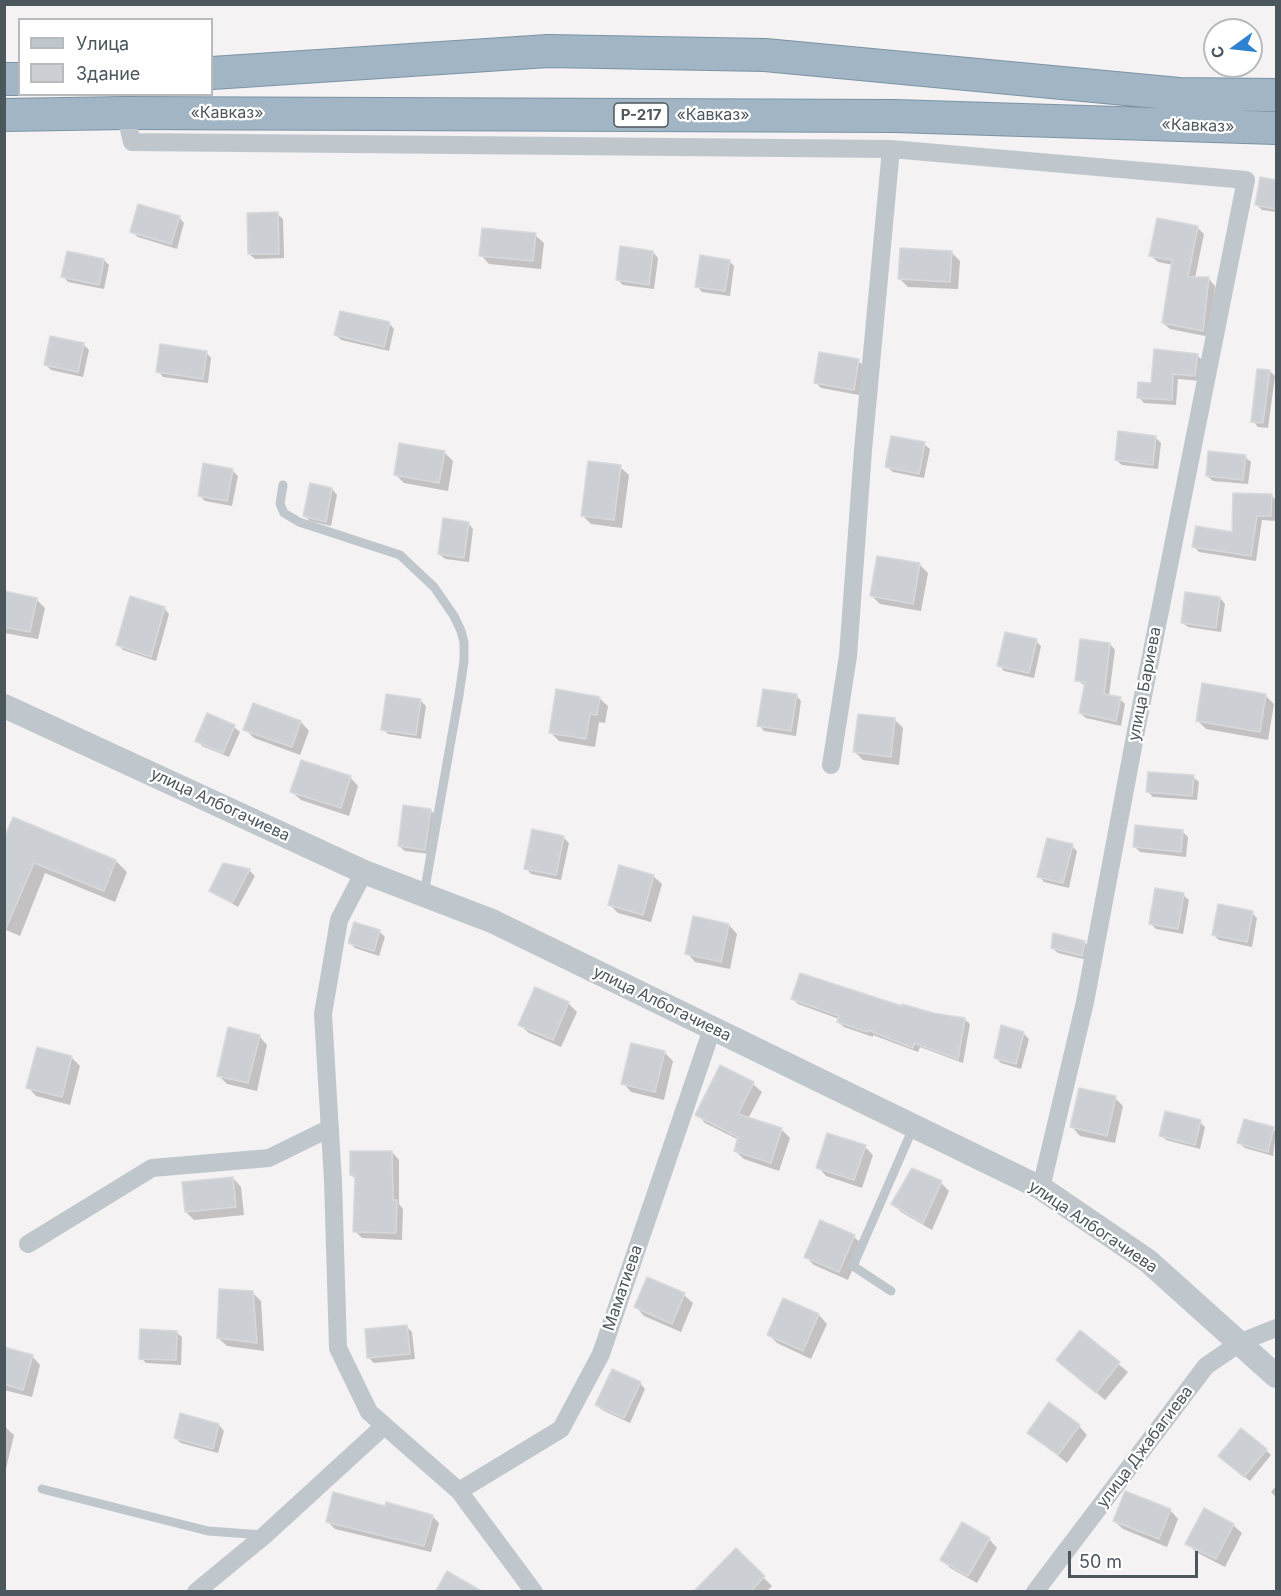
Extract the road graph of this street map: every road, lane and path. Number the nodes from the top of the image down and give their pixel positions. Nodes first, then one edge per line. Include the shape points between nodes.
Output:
1 (213, 73) edge
2 (1276, 95) edge
3 (125, 113) junction
4 (4, 115) edge
5 (1276, 128) edge
6 (891, 149) junction
7 (283, 484) dead end
8 (4, 706) edge
9 (831, 765) dead end
10 (364, 872) junction
11 (424, 895) junction
12 (712, 1029) junction
13 (330, 1128) junction
14 (914, 1128) junction
15 (1041, 1188) junction
16 (28, 1244) dead end
17 (891, 1291) dead end
18 (1276, 1328) edge
19 (1241, 1342) junction
20 (1276, 1376) edge
21 (384, 1426) junction
22 (42, 1489) dead end
23 (459, 1491) junction
24 (265, 1535) junction
25 (196, 1592) edge
26 (534, 1592) edge
27 (1035, 1592) edge

1 - 2 highway, «Кавказ» via 548,51 754,55 1179,94
3 - 4 highway, «Кавказ» / Р-217
3 - 5 highway, «Кавказ» / Р-217 via 895,116
3 - 6 street via 132,142
6 - 9 street via 862,450 848,656
6 - 15 street, улица Бариева via 1246,180 1085,1002
7 - 11 lane via 280,504 284,513 299,522 400,555 434,587 461,631 461,684
8 - 10 street, улица Албогачиева
10 - 11 street, улица Албогачиева
10 - 13 street via 339,920 323,1014
11 - 12 street, улица Албогачиева via 492,921
12 - 14 street, улица Албогачиева
12 - 23 street, Маматиева via 601,1354 561,1429
13 - 16 street via 269,1158 152,1167
13 - 21 street via 338,1348 369,1412
14 - 15 street, улица Албогачиева
14 - 17 lane via 853,1266
15 - 19 street, улица Албогачиева via 1148,1261
18 - 19 street, улица Джабагиева
19 - 20 street, улица Албогачиева
19 - 27 street, улица Джабагиева via 1206,1366
21 - 23 street
21 - 24 street
22 - 24 lane via 208,1531
23 - 26 street
24 - 25 street

